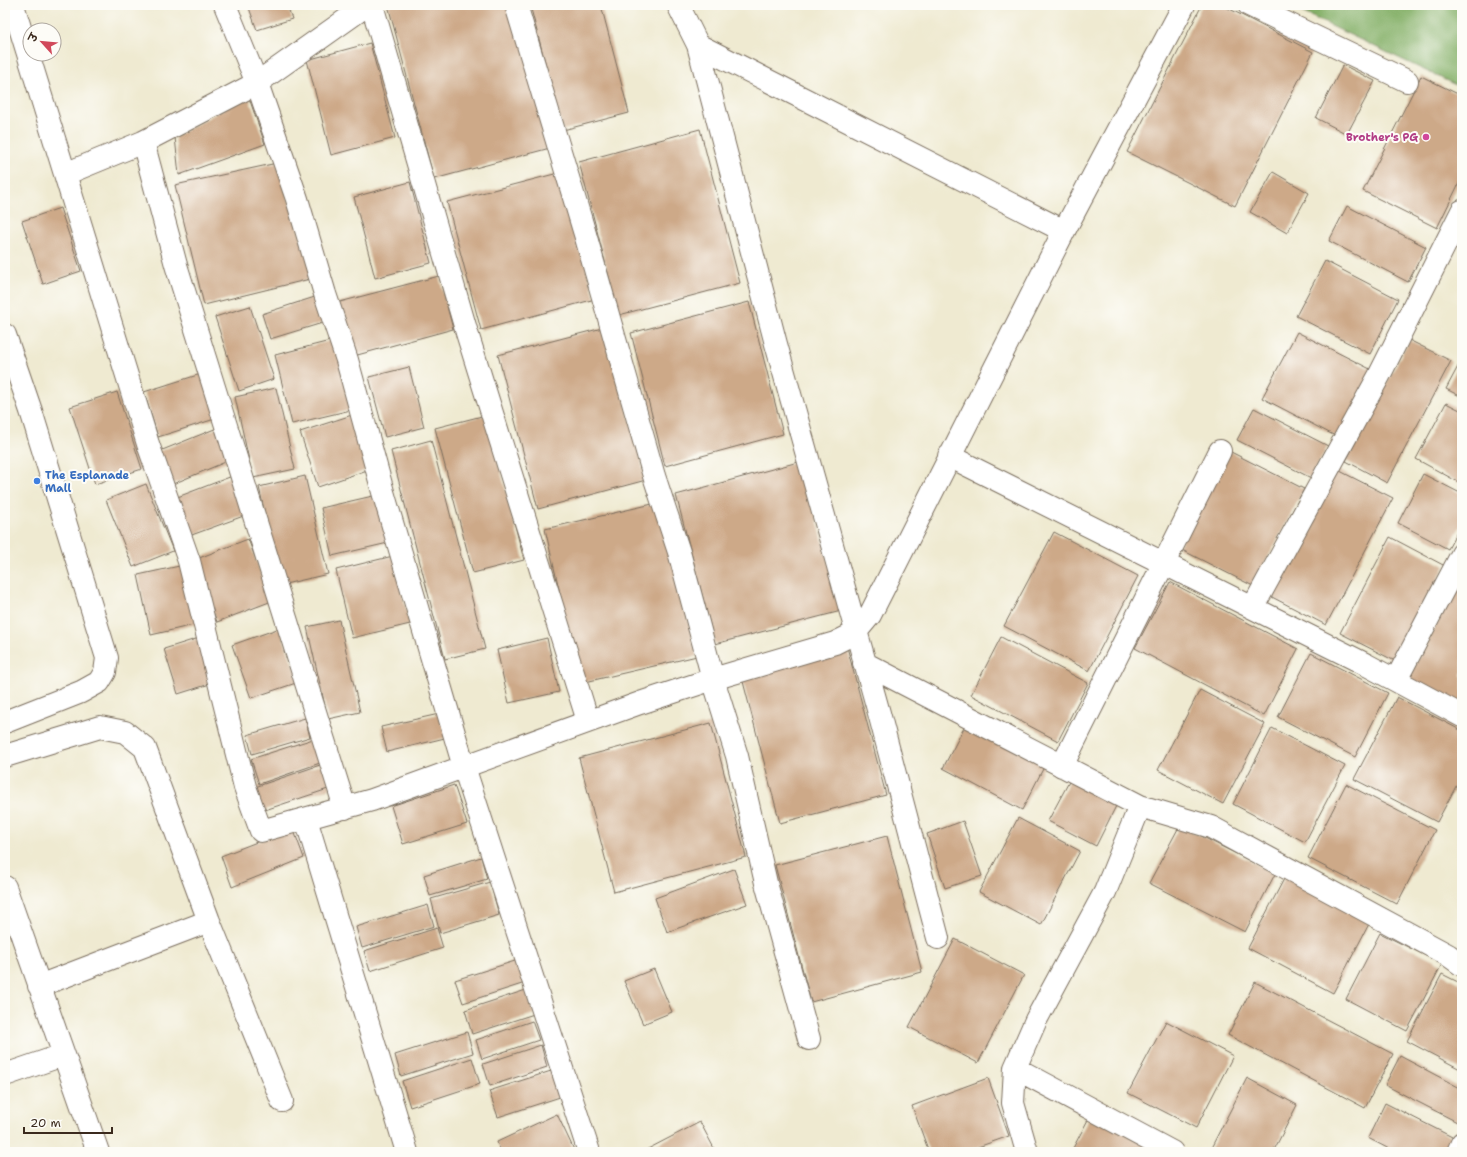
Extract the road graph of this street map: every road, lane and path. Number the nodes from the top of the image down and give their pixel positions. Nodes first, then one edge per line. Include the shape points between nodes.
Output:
1 (13, 5) edge
2 (226, 5) edge
3 (367, 5) edge
4 (372, 5) edge
5 (516, 5) edge
6 (678, 5) edge
7 (1184, 5) edge
8 (1250, 5) edge
9 (698, 45) junction
10 (1407, 81) dead end
11 (257, 83) junction
12 (143, 142) junction
13 (65, 174) junction
14 (1462, 211) edge
15 (1064, 231) junction
16 (5, 335) edge
17 (1220, 451) dead end
18 (949, 456) junction
19 (1462, 554) edge
20 (1164, 563) junction
21 (1253, 607) junction
22 (855, 633) junction
23 (864, 663) junction
24 (713, 678) junction
25 (1396, 680) junction
26 (1462, 716) edge
27 (588, 721) junction
28 (5, 722) edge
29 (5, 756) edge
30 (1062, 766) junction
31 (464, 767) junction
32 (1140, 806) junction
33 (345, 808) junction
34 (306, 819) junction
35 (5, 887) edge
36 (209, 921) junction
37 (938, 938) dead end
38 (1462, 965) edge
39 (39, 986) junction
40 (809, 1040) dead end
41 (63, 1055) junction
42 (1015, 1068) junction
43 (5, 1075) edge
44 (282, 1101) dead end
45 (1462, 1143) edge
46 (98, 1152) edge
47 (407, 1152) edge
48 (589, 1152) edge
49 (1027, 1152) edge
50 (1172, 1152) edge
51 (1458, 1152) edge

1 - 13 street
2 - 11 street
3 - 11 street
4 - 27 street via 467,333
5 - 24 street via 586,234
6 - 9 street
7 - 15 street
8 - 10 street
9 - 15 street
9 - 22 street
11 - 12 street
11 - 31 street via 297,199 347,360
12 - 13 street
12 - 33 street via 176,265
13 - 34 street via 148,444 189,562 245,788 261,831
14 - 21 street via 1379,376
15 - 18 street
16 - 28 street via 107,658 105,672 99,682 81,692
17 - 20 street
18 - 20 street
18 - 22 street via 870,615
19 - 25 street
20 - 21 street
20 - 30 street
21 - 25 street
22 - 23 street
22 - 24 street via 835,643
23 - 30 street
23 - 37 street
24 - 27 street
24 - 40 street via 737,756 766,883
25 - 26 street
27 - 31 street
29 - 36 street via 100,726 125,732 145,748
30 - 32 street
31 - 33 street
31 - 48 street
32 - 38 street via 1211,827 1448,955
32 - 42 street via 1105,892 1036,1020
33 - 34 street
34 - 47 street
35 - 39 street
36 - 39 street
36 - 44 street
39 - 41 street
41 - 43 street
41 - 46 street
42 - 49 street via 1013,1103
42 - 50 street
45 - 51 street

